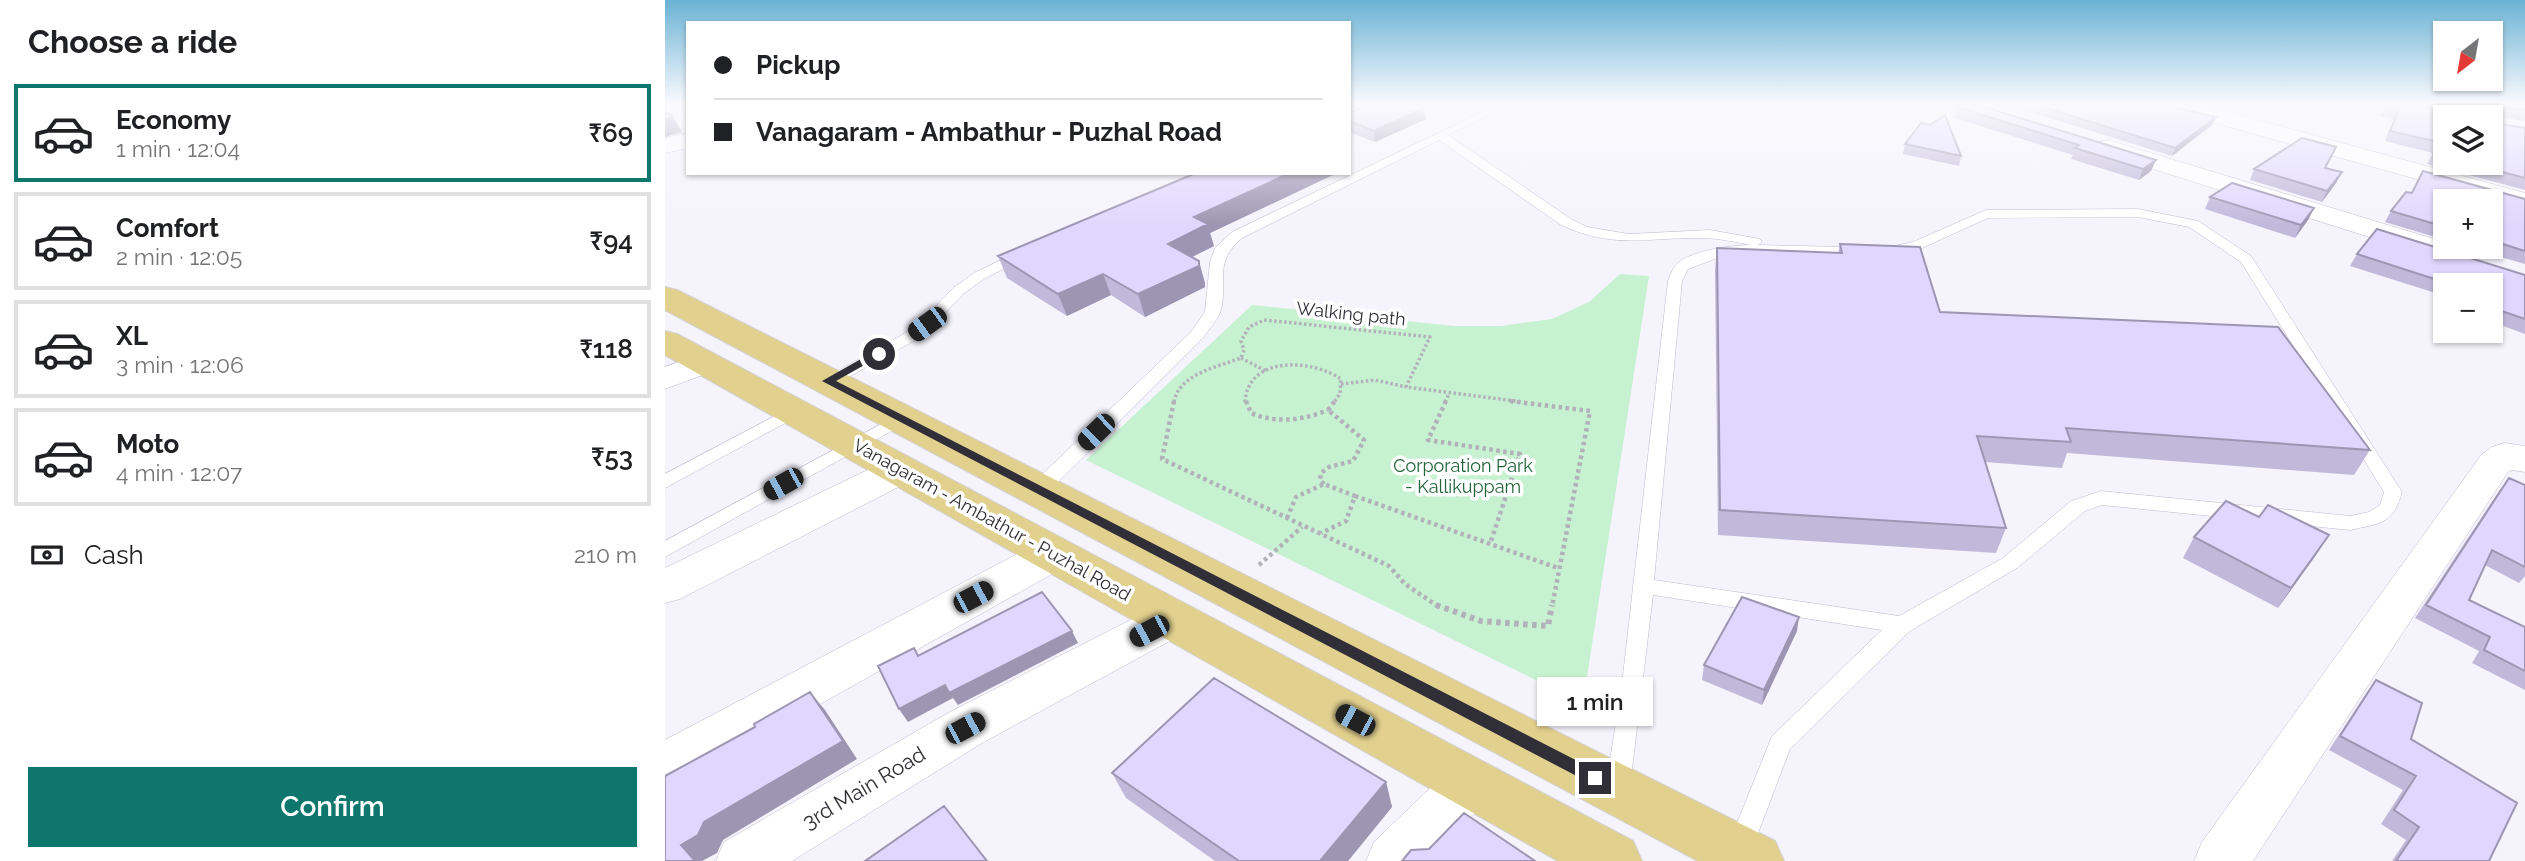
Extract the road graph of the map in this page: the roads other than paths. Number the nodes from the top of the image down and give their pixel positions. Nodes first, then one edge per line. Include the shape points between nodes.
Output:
1 (1421, 144) edge
2 (1453, 144) edge
3 (2101, 144) edge
4 (2340, 144) edge
5 (2433, 166) edge
6 (2466, 175) edge
7 (2525, 201) edge
8 (2433, 248) edge
9 (1032, 250) edge
10 (1789, 250) junction
11 (665, 297) edge
12 (665, 341) edge
13 (684, 371) edge
14 (828, 381) junction
15 (794, 411) junction
16 (900, 419) junction
17 (854, 445) junction
18 (2525, 459) edge
19 (900, 470) junction
20 (665, 482) edge
21 (1038, 490) junction
22 (665, 550) edge
23 (1053, 554) junction
24 (1643, 586) junction
25 (665, 587) edge
26 (1172, 619) junction
27 (1902, 625) junction
28 (665, 765) edge
29 (1470, 783) junction
30 (1618, 790) junction
31 (1747, 857) edge
32 (743, 861) edge
33 (1393, 861) edge
34 (1613, 861) edge
35 (2221, 861) edge

1 - 21 lane via 1237,235 1222,248 1213,312 1196,335
2 - 10 lane via 1586,232 1629,239 1726,236
3 - 8 street
4 - 5 street
6 - 7 street
9 - 14 lane via 979,276 908,338
10 - 24 lane via 1730,249 1692,261 1682,267 1675,281
10 - 27 lane via 1885,252 1917,245 1986,214 2138,213 2193,224 2246,259 2393,492 2388,509 2350,523 2101,498 2078,506 2010,563
11 - 14 main road
12 - 13 main road, Vanagaram - Ambathur - Puzhal Road
13 - 15 main road, Vanagaram - Ambathur - Puzhal Road
14 - 16 main road
15 - 17 main road, Vanagaram - Ambathur - Puzhal Road
15 - 20 lane
16 - 17 lane
16 - 21 main road
17 - 19 main road, Vanagaram - Ambathur - Puzhal Road
17 - 22 lane
18 - 35 street via 2505,457 2495,463
19 - 23 main road, Vanagaram - Ambathur - Puzhal Road
19 - 25 street
21 - 30 main road
23 - 26 main road, Vanagaram - Ambathur - Puzhal Road
23 - 28 street
24 - 27 lane
24 - 30 lane
26 - 29 main road, Vanagaram - Ambathur - Puzhal Road
26 - 32 street, 3rd Main Road via 965,728
27 - 31 lane via 1780,743
29 - 33 street
29 - 34 main road, Vanagaram - Ambathur - Puzhal Road
30 - 31 main road

